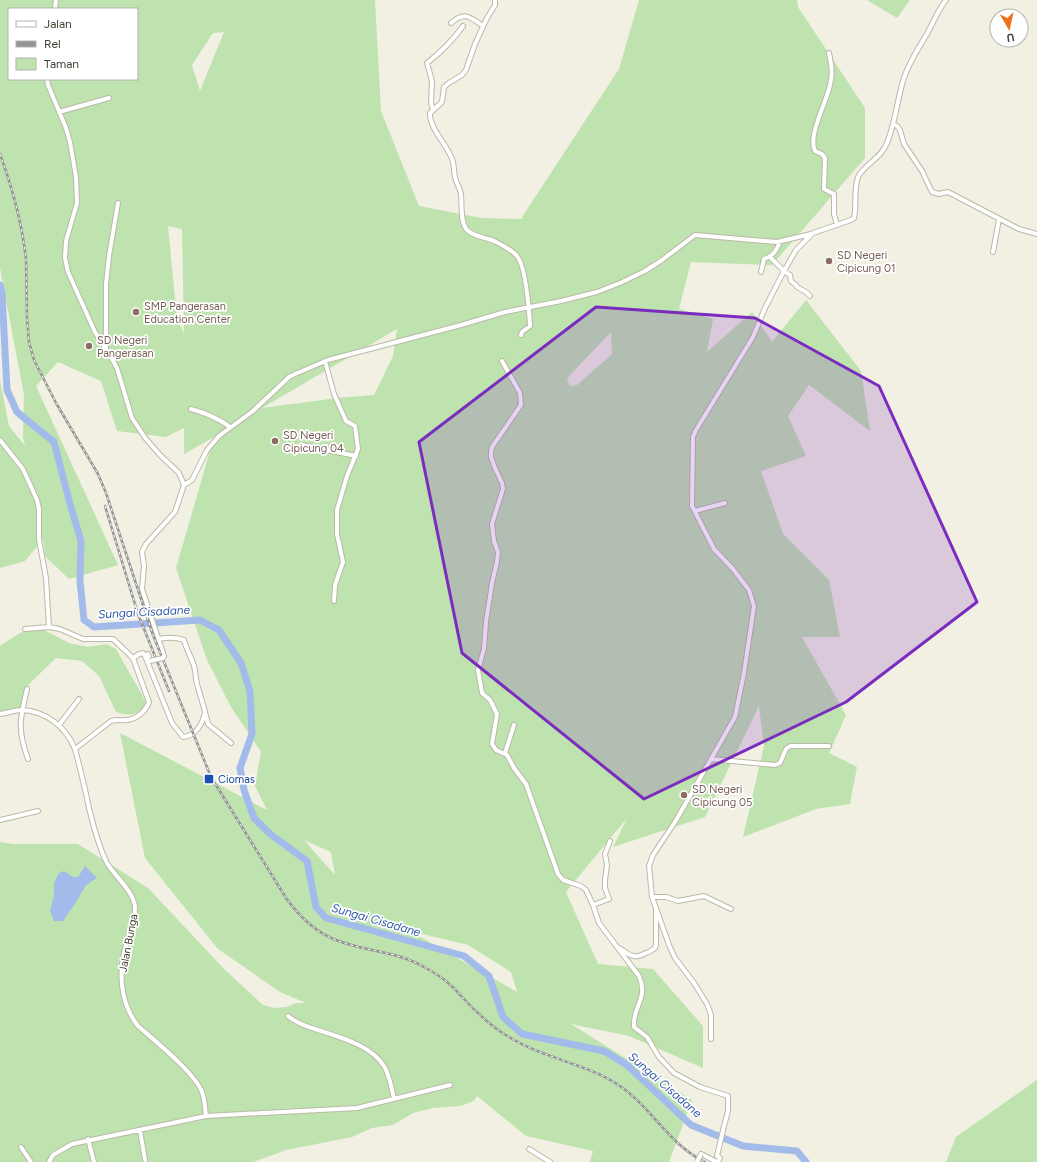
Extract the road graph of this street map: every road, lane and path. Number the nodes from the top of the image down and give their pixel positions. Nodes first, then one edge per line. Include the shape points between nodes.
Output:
1 (495, 0) edge
2 (946, 0) edge
3 (451, 23) dead end
4 (463, 26) dead end
5 (483, 26) junction
6 (829, 53) dead end
7 (47, 80) edge
8 (110, 98) dead end
9 (433, 110) junction
10 (60, 112) junction
11 (893, 124) junction
12 (118, 203) dead end
13 (999, 219) junction
14 (837, 225) junction
15 (813, 233) junction
16 (1037, 234) edge
17 (780, 242) junction
18 (993, 252) dead end
19 (770, 257) junction
20 (784, 271) junction
21 (760, 272) dead end
22 (810, 296) dead end
23 (528, 307) junction
24 (521, 335) dead end
25 (106, 349) junction
26 (325, 361) junction
27 (502, 361) dead end
28 (191, 409) dead end
29 (230, 427) junction
30 (0, 440) edge
31 (302, 445) dead end
32 (356, 456) junction
33 (184, 485) junction
34 (725, 503) dead end
35 (695, 511) junction
36 (334, 601) dead end
37 (49, 627) junction
38 (25, 629) dead end
39 (158, 638) junction
40 (145, 656) junction
41 (133, 658) junction
42 (27, 689) dead end
43 (79, 699) dead end
44 (21, 710) junction
45 (205, 711) junction
46 (0, 714) edge
47 (59, 724) junction
48 (514, 725) dead end
49 (231, 743) dead end
50 (829, 746) dead end
51 (75, 749) junction
52 (505, 753) junction
53 (28, 758) dead end
54 (711, 759) junction
55 (38, 811) dead end
56 (0, 820) edge
57 (610, 841) dead end
58 (652, 897) junction
59 (594, 905) junction
60 (655, 908) junction
61 (731, 909) dead end
62 (618, 947) junction
63 (288, 1016) dead end
64 (711, 1039) dead end
65 (450, 1085) dead end
66 (394, 1098) junction
67 (206, 1116) junction
68 (140, 1130) junction
69 (88, 1139) junction
70 (21, 1146) dead end
71 (529, 1149) dead end
72 (145, 1160) dead end
73 (31, 1162) edge
74 (49, 1162) edge
75 (94, 1162) edge
76 (550, 1162) edge
77 (697, 1162) edge
78 (718, 1162) edge

1 - 5 street via 495,5
2 - 11 street via 908,66
3 - 5 street via 458,17 465,16 471,17
4 - 9 street via 426,64 432,80
5 - 9 street via 466,70 444,87 443,100
6 - 14 street via 832,80 818,117 814,146 815,152 825,158 824,189 834,194
7 - 10 street
8 - 10 street
9 - 23 street via 430,113 430,120 451,156 466,229 474,235 506,247 517,256 521,265
10 - 25 street via 70,142 77,194 76,207 67,235 67,267 95,332
11 - 13 street via 900,130 904,144 932,192 948,192
11 - 14 street via 885,149 863,170 857,181 854,218
12 - 25 street via 106,284
13 - 16 street
13 - 18 street
14 - 15 street
15 - 17 street
15 - 20 street via 796,250
17 - 19 street
17 - 23 street via 695,235 654,265 611,287 580,297
19 - 20 street
19 - 21 street via 764,259
20 - 22 street via 790,275 796,287
20 - 35 street via 753,337 694,435 691,501
23 - 24 street via 530,326
23 - 26 street
25 - 33 street via 118,372 132,418 146,439 178,473
26 - 29 street via 289,377 259,406
26 - 32 street via 334,394 346,421 354,426 358,448
27 - 52 street via 520,393 521,405 491,452 503,489 492,524 498,562 492,583 484,649 478,670 482,693 490,700 497,714 492,744 496,750
28 - 29 street via 212,416
29 - 33 street via 207,450 192,480
30 - 37 street via 22,469 37,500
31 - 32 street
32 - 36 street via 337,510 337,534 343,562 335,585
33 - 39 street via 175,512 160,527 142,552 144,566 141,586
34 - 35 street
35 - 54 street via 714,549 749,590 754,606 735,718
37 - 38 street
37 - 41 street via 83,639 113,639
39 - 40 street, bridge via 163,658 150,661 148,654
39 - 45 street via 172,637 184,640 194,666
40 - 41 street via 143,653
40 - 45 street via 172,723 180,735 183,737 193,734 200,726
41 - 51 street via 149,702 148,707 132,719 111,721
42 - 44 street
43 - 47 street
44 - 46 street, Jalan Bunga
44 - 47 street, Jalan Bunga via 41,714
44 - 53 street via 20,730
45 - 49 street via 208,724
47 - 51 street, Jalan Bunga via 72,740
48 - 52 street
50 - 54 street via 790,746 782,760 775,765
51 - 67 street, Jalan Bunga via 102,850 108,864 126,887 135,905 134,919 122,960 124,1000 138,1026 197,1083 202,1091
52 - 59 street via 526,784 558,874 563,880 584,888
54 - 58 street via 650,860
55 - 56 street
57 - 59 street via 605,854 608,866 605,888 609,899
58 - 60 street
58 - 61 street via 666,896 678,901 704,896
59 - 62 street via 599,923
60 - 62 street via 655,948 639,957 632,957
60 - 64 street via 672,954 707,1004 711,1015
62 - 78 street via 641,980 642,996 634,1015 634,1027 647,1037 658,1057 674,1072 694,1084 728,1096 729,1106 717,1156 720,1158
63 - 66 street via 298,1023 354,1043 373,1054 386,1070
65 - 66 street
66 - 67 street via 357,1108
67 - 68 street
68 - 69 street
68 - 72 street
69 - 74 street via 72,1144 53,1155
69 - 75 street
70 - 73 street
71 - 76 street
77 - 78 street, bridge via 701,1154

